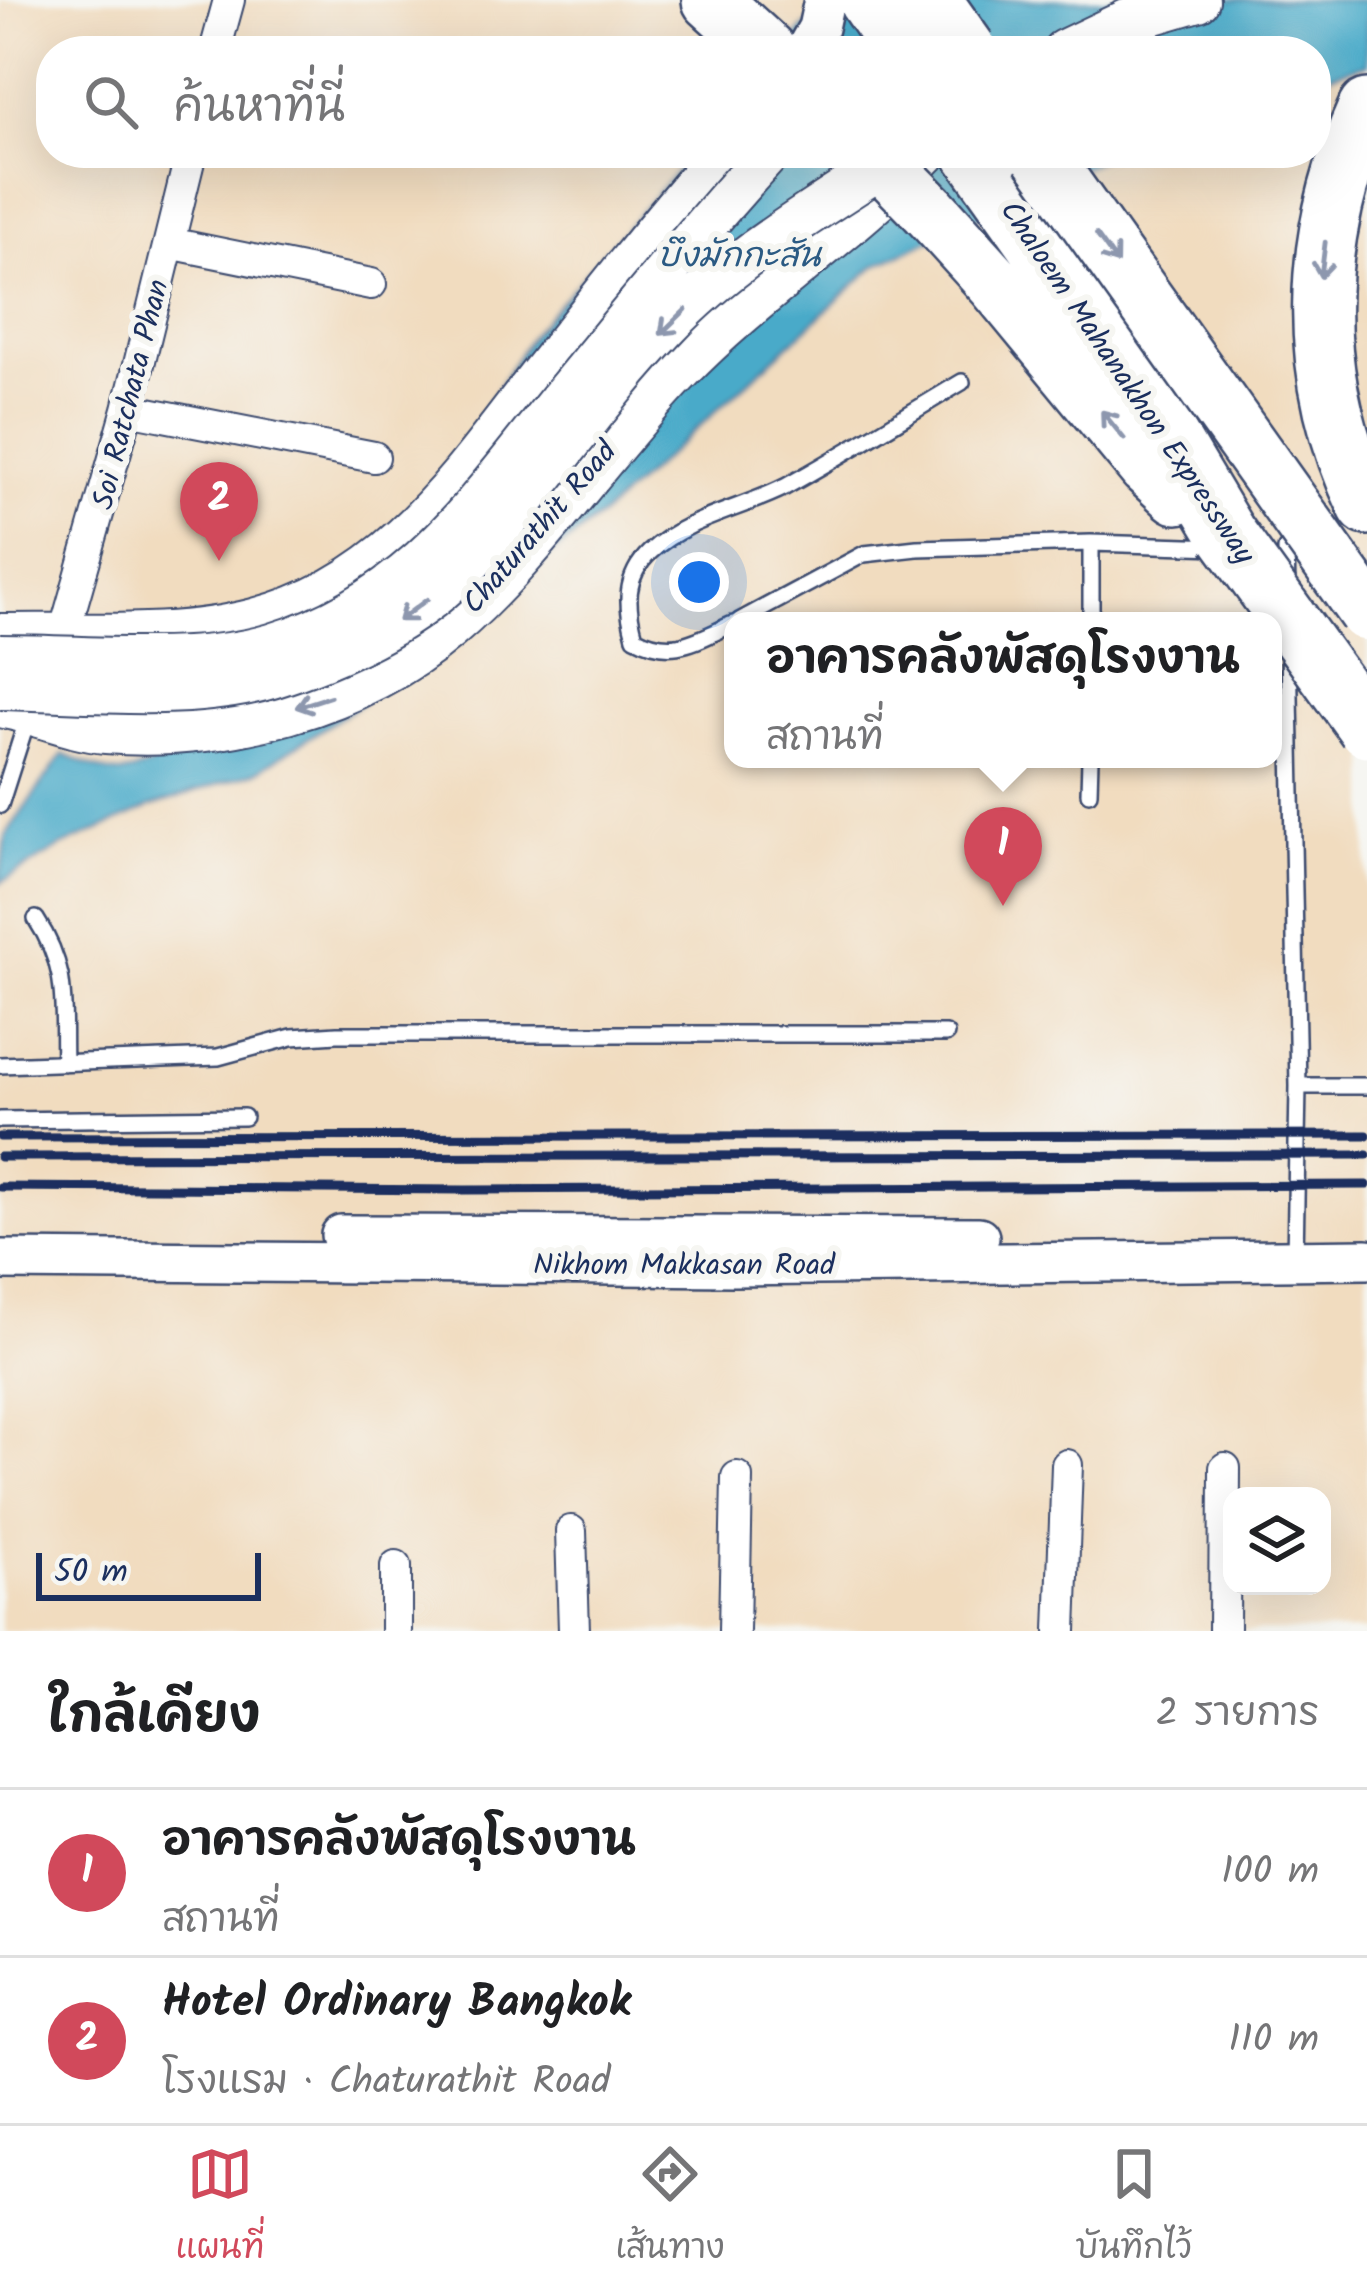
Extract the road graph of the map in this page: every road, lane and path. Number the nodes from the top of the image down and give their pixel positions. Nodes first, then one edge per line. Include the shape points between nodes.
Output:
1 (229, 0) edge
2 (711, 0) edge
3 (824, 0) edge
4 (867, 0) edge
5 (932, 0) edge
6 (967, 0) edge
7 (1198, 0) edge
8 (219, 36) edge
9 (751, 36) edge
10 (814, 36) edge
11 (892, 36) edge
12 (900, 36) edge
13 (957, 36) edge
14 (1096, 36) edge
15 (1367, 108) edge
16 (187, 168) edge
17 (708, 168) edge
18 (757, 168) edge
19 (880, 168) edge
20 (887, 168) edge
21 (911, 168) edge
22 (984, 168) edge
23 (1051, 168) edge
24 (169, 243) junction
25 (371, 284) dead end
26 (962, 382) dead end
27 (128, 409) junction
28 (374, 457) dead end
29 (1357, 528) edge
30 (1227, 534) junction
31 (1091, 543) junction
32 (1286, 549) junction
33 (755, 612) edge
34 (1090, 612) edge
35 (1367, 612) edge
36 (724, 627) edge
37 (137, 632) junction
38 (64, 633) junction
39 (0, 634) edge
40 (0, 656) edge
41 (10, 702) edge
42 (1367, 728) edge
43 (171, 731) junction
44 (1090, 768) edge
45 (1089, 793) dead end
46 (0, 805) edge
47 (36, 919) dead end
48 (946, 1034) dead end
49 (64, 1063) junction
50 (0, 1066) edge
51 (1298, 1086) junction
52 (1367, 1086) edge
53 (244, 1117) dead end
54 (0, 1120) edge
55 (1367, 1234) edge
56 (0, 1236) edge
57 (1295, 1246) junction
58 (1367, 1259) edge
59 (0, 1260) edge
60 (1067, 1466) dead end
61 (1225, 1468) dead end
62 (736, 1477) dead end
63 (571, 1531) dead end
64 (396, 1566) dead end
65 (396, 1631) edge
66 (574, 1631) edge
67 (734, 1631) edge
68 (1061, 1631) edge
69 (1224, 1631) edge

1 - 8 street
2 - 9 highway
3 - 10 street
4 - 11 highway, bridge
5 - 13 highway, bridge
6 - 12 main road, bridge
7 - 14 main road
15 -> 29 highway via 1330,213 1319,327
16 - 24 street, Soi Ratchata Phan
17 - 37 main road via 428,516 383,558 321,596 258,620
18 - 40 main road, Chaturathit Road, bridge via 463,520 374,599 268,646 214,656
19 -> 41 main road, Chaturathit Road, bridge via 737,265 671,322 453,579 396,622 278,676 213,689
30 -> 20 highway, bridge via 1147,467 997,285
21 -> 43 main road, Chaturathit Road via 684,366 447,631 342,692 261,719
22 - 30 highway, Chaloem Mahanakhon Expressway via 1148,401
23 -> 35 highway, Chaloem Mahanakhon Expressway, bridge
24 - 25 street
24 - 27 street, Soi Ratchata Phan
26 - 36 lane via 782,488 650,552 631,578 626,607 635,637 656,648 682,646
27 - 28 street
27 - 38 street, Soi Ratchata Phan
29 - 32 lane
30 - 42 highway, Chaloem Mahanakhon Expressway, bridge
31 - 32 lane
31 - 33 lane via 864,554
31 - 34 lane
32 - 51 lane
37 - 38 main road
37 - 43 main road via 112,660 112,698 127,715
38 - 39 main road
41 - 43 main road, Chaturathit Road via 105,732
41 - 46 lane
44 - 45 lane
47 - 49 lane via 61,968
48 - 49 lane via 337,1034 218,1058
49 - 50 lane
51 - 52 lane
51 - 57 lane
53 - 54 lane
55 - 57 street, Nikhom Makkasan Road
56 - 57 street, Nikhom Makkasan Road
57 - 58 street, Nikhom Makkasan Road
57 - 59 street, Nikhom Makkasan Road via 734,1266 86,1268
60 - 68 street
61 - 69 street
62 - 67 street
63 - 66 street
64 - 65 street

